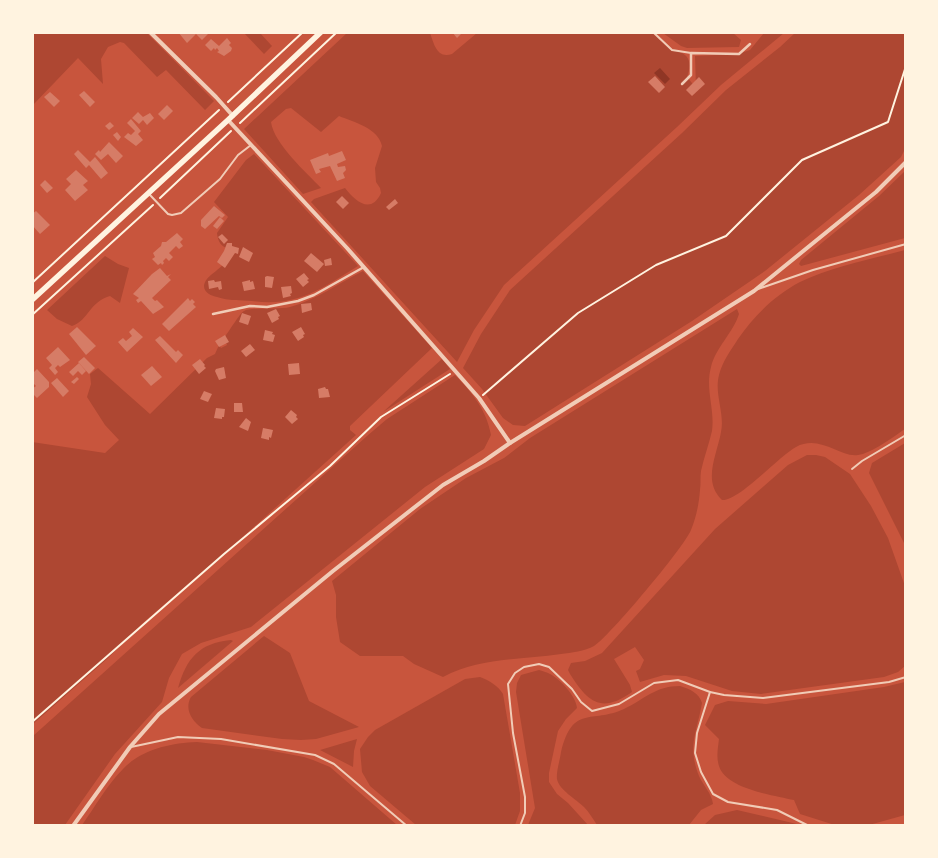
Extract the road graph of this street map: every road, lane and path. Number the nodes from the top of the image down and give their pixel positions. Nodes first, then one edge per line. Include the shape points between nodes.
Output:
1 (150, 32) edge
2 (304, 32) edge
3 (321, 32) edge
4 (653, 32) edge
5 (750, 44) dead end
6 (691, 53) junction
7 (906, 66) edge
8 (682, 84) dead end
9 (224, 106) junction
10 (231, 118) junction
11 (251, 145) junction
12 (906, 162) edge
13 (148, 193) junction
14 (124, 231) dead end
15 (906, 244) edge
16 (364, 267) junction
17 (32, 283) edge
18 (754, 291) junction
19 (32, 300) edge
20 (213, 314) dead end
21 (32, 315) edge
22 (454, 371) junction
23 (479, 398) junction
24 (906, 435) edge
25 (510, 443) junction
26 (852, 469) dead end
27 (906, 677) edge
28 (710, 692) junction
29 (32, 722) edge
30 (130, 747) junction
31 (73, 826) edge
32 (407, 826) edge
33 (520, 826) edge
34 (809, 826) edge

1 - 9 street
2 - 9 path
3 - 10 main road
4 - 6 lane via 672,50
5 - 6 street via 739,54
6 - 8 street via 691,75
7 - 23 path via 888,122 802,160 726,236 656,265 578,313
9 - 10 street
9 - 17 path
10 - 11 street
10 - 13 main road
11 - 13 lane via 238,155 220,179 180,213 168,214
11 - 16 street
12 - 18 street via 876,192
13 - 19 main road
14 - 21 path
15 - 18 lane via 812,270
16 - 20 street via 298,302 250,306
16 - 22 street
18 - 25 street
22 - 23 street
22 - 29 path via 381,417 330,466
23 - 25 street
24 - 26 lane
25 - 30 street via 443,485 333,570 159,714
27 - 28 lane via 763,698
28 - 33 lane via 678,680 654,683 619,704 592,711 550,667 539,664 524,667 508,684 525,797 525,814
28 - 34 lane via 697,733 695,753 712,794 728,802 777,810
30 - 31 street
30 - 32 lane via 178,737 221,739 315,755 334,764

